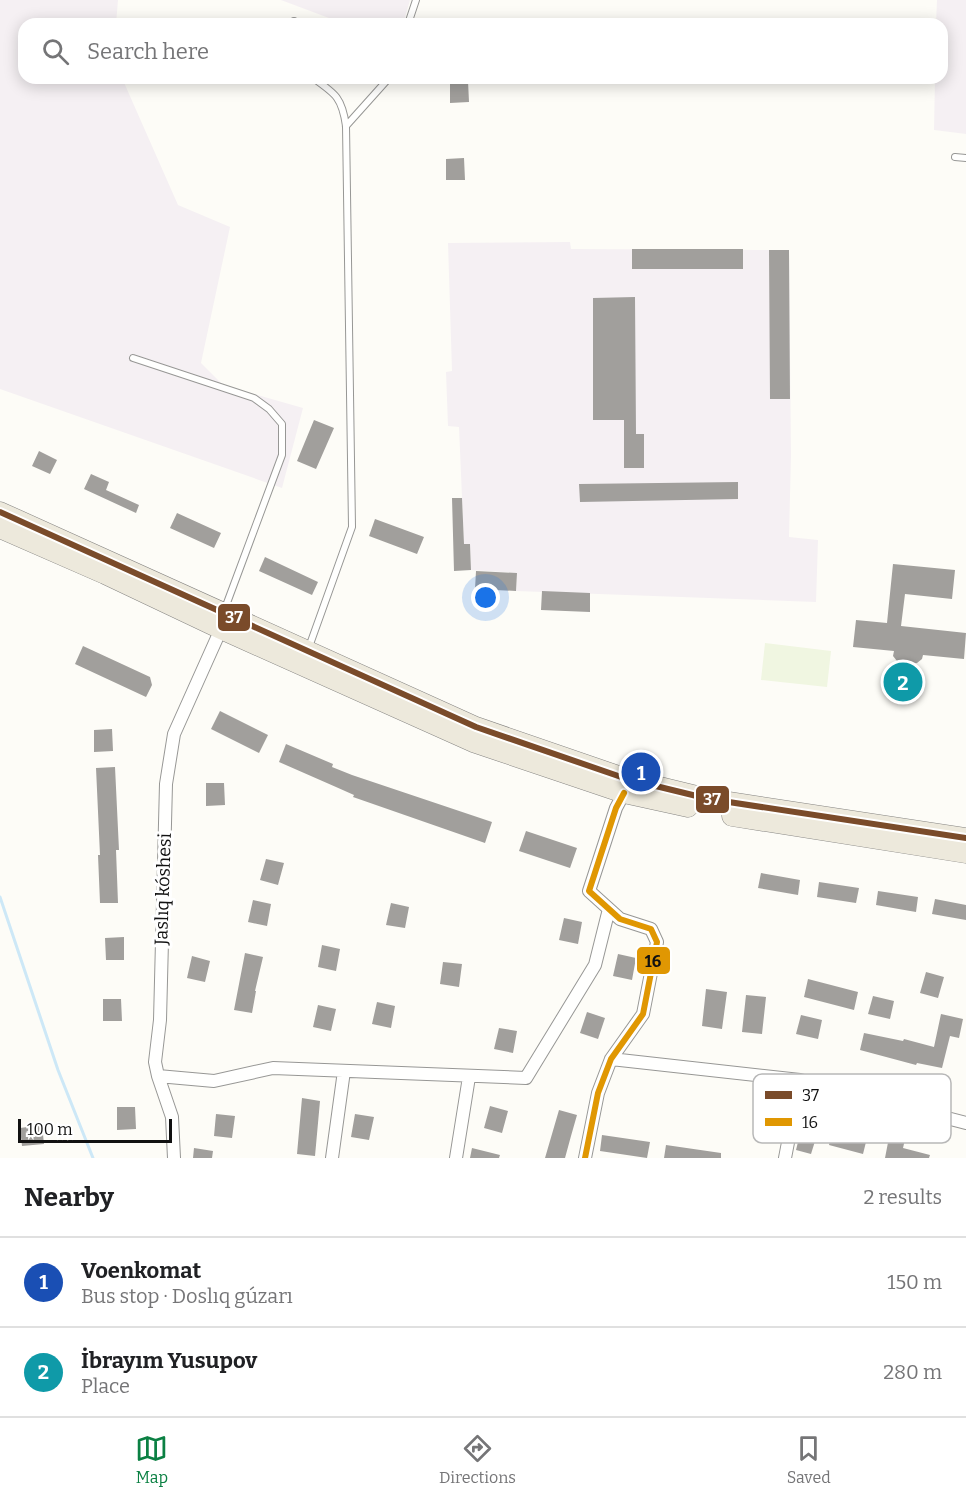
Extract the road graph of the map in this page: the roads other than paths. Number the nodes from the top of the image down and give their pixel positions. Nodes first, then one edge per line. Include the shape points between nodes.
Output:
1 (416, 0) edge
2 (410, 18) edge
3 (322, 84) edge
4 (384, 84) edge
5 (346, 126) junction
6 (956, 157) dead end
7 (966, 158) edge
8 (133, 358) dead end
9 (0, 512) edge
10 (0, 528) edge
11 (108, 567) junction
12 (222, 621) junction
13 (308, 652) junction
14 (624, 793) junction
15 (966, 838) edge
16 (966, 853) edge
17 (609, 909) junction
18 (611, 1059) junction
19 (344, 1071) junction
20 (753, 1075) edge
21 (158, 1076) junction
22 (469, 1077) junction
23 (951, 1119) edge
24 (966, 1123) edge
25 (788, 1143) edge
26 (174, 1158) edge
27 (332, 1158) edge
28 (456, 1158) edge
29 (585, 1158) edge
30 (785, 1158) edge

1 - 2 lane
3 - 5 lane via 336,94
4 - 5 lane
5 - 13 lane via 352,527
6 - 7 lane
8 - 12 lane via 254,398 282,424 282,455
9 - 11 main road
10 - 11 main road
11 - 12 main road
12 - 13 main road
12 - 14 main road via 473,742
12 - 21 street, Jaslıq kóshesi via 174,734 166,784 160,1020 155,1062
13 - 15 main road via 476,727 627,779 709,799
14 - 16 main road via 713,813
14 - 17 street via 589,891
17 - 18 street via 620,919 651,929 657,942 643,1014
17 - 22 street via 595,964 526,1078
18 - 20 street
18 - 29 street via 598,1093
19 - 21 street via 273,1068 214,1081
19 - 22 street
19 - 27 street
21 - 26 street, Jaslıq kóshesi via 172,1117
22 - 28 street
23 - 24 street
25 - 30 street

